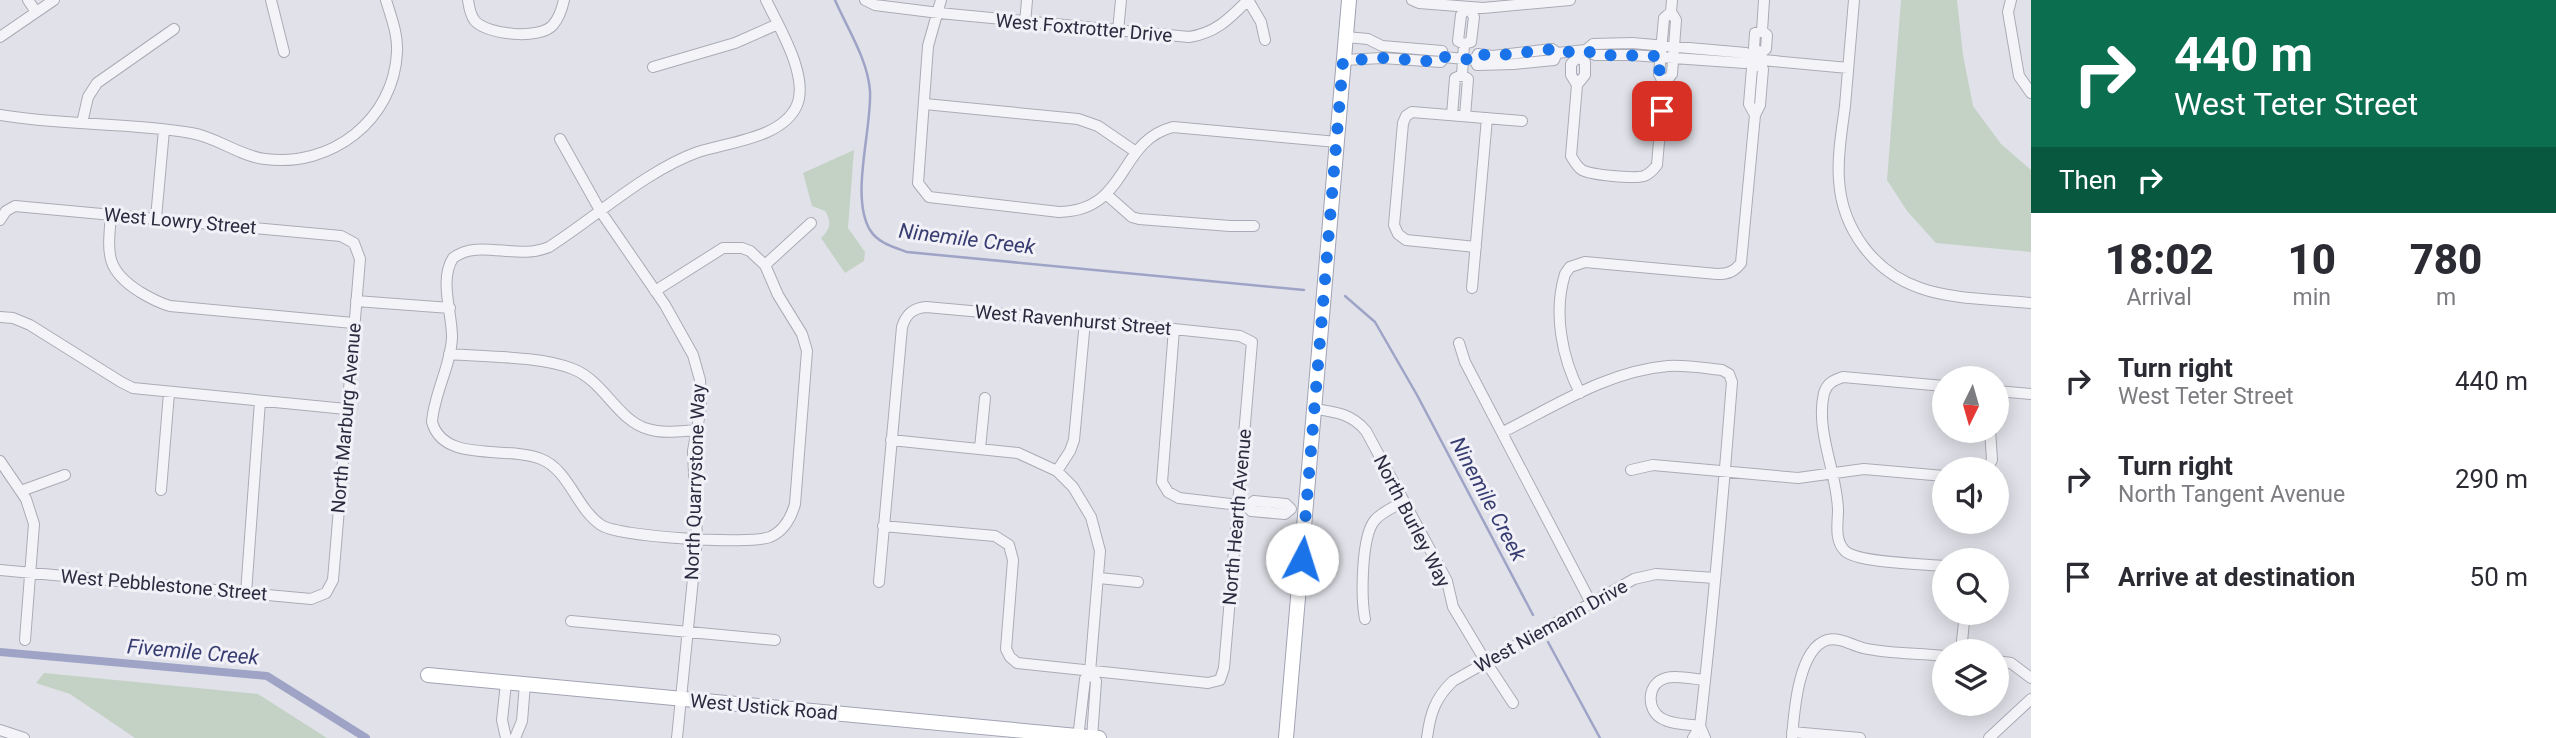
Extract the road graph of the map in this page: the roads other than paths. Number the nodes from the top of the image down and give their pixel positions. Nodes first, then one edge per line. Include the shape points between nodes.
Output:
1 (28, 0) edge
2 (54, 0) edge
3 (271, 0) edge
4 (386, 0) edge
5 (468, 0) edge
6 (564, 0) edge
7 (766, 0) edge
8 (941, 0) edge
9 (1027, 0) edge
10 (1121, 0) edge
11 (1248, 0) edge
12 (1349, 0) edge
13 (1412, 0) edge
14 (1570, 0) edge
15 (1672, 0) edge
16 (1764, 0) edge
17 (1854, 0) edge
18 (2011, 0) edge
19 (866, 1) edge
20 (1468, 4) edge
21 (36, 12) junction
22 (1671, 12) junction
23 (939, 13) junction
24 (1025, 23) junction
25 (778, 24) junction
26 (174, 29) dead end
27 (1118, 31) junction
28 (0, 37) edge
29 (1346, 37) junction
30 (1265, 40) dead end
31 (1661, 51) junction
32 (284, 52) dead end
33 (1674, 52) junction
34 (1580, 53) junction
35 (1444, 57) junction
36 (1469, 59) junction
37 (1757, 59) junction
38 (1343, 61) junction
39 (653, 67) dead end
40 (1848, 68) junction
41 (1462, 75) junction
42 (1664, 84) junction
43 (2031, 93) edge
44 (925, 104) junction
45 (0, 115) edge
46 (1452, 115) junction
47 (1465, 116) junction
48 (1487, 118) junction
49 (1522, 121) dead end
50 (82, 122) junction
51 (163, 130) junction
52 (560, 139) dead end
53 (1337, 142) junction
54 (1136, 152) junction
55 (1107, 195) junction
56 (601, 212) junction
57 (111, 214) junction
58 (3, 215) edge
59 (156, 218) junction
60 (811, 223) dead end
61 (1254, 226) dead end
62 (354, 243) joint
63 (1476, 247) junction
64 (765, 265) junction
65 (1472, 288) dead end
66 (655, 291) junction
67 (356, 301) junction
68 (2031, 303) edge
69 (450, 308) junction
70 (0, 317) edge
71 (1085, 321) junction
72 (353, 323) junction
73 (1174, 329) junction
74 (1252, 342) joint
75 (1459, 343) dead end
76 (449, 354) junction
77 (1932, 385) edge
78 (2009, 392) edge
79 (169, 393) junction
80 (1580, 393) junction
81 (2031, 394) edge
82 (985, 398) dead end
83 (260, 401) junction
84 (346, 409) junction
85 (1315, 409) junction
86 (696, 430) junction
87 (1503, 432) junction
88 (891, 440) junction
89 (980, 448) junction
90 (0, 461) edge
91 (1631, 470) dead end
92 (1057, 471) junction
93 (1725, 472) junction
94 (1832, 472) junction
95 (65, 475) dead end
96 (1932, 475) edge
97 (161, 489) dead end
98 (21, 491) junction
99 (1403, 502) junction
100 (1243, 505) junction
101 (1299, 509) junction
102 (883, 526) junction
103 (697, 539) junction
104 (1932, 565) edge
105 (0, 570) edge
106 (31, 573) junction
107 (1099, 578) junction
108 (1715, 578) junction
109 (879, 582) dead end
110 (1138, 582) dead end
111 (246, 593) junction
112 (326, 593) joint
113 (1591, 603) junction
114 (1365, 619) dead end
115 (571, 621) dead end
116 (687, 632) junction
117 (25, 640) dead end
118 (775, 640) dead end
119 (1932, 655) edge
120 (1486, 662) junction
121 (2009, 663) edge
122 (1090, 671) junction
123 (428, 675) dead end
124 (2031, 678) edge
125 (1705, 680) junction
126 (506, 682) junction
127 (525, 684) junction
128 (680, 699) junction
129 (2031, 699) edge
130 (1514, 703) dead end
131 (1700, 726) junction
132 (0, 730) edge
133 (1792, 735) edge
134 (1085, 737) edge
135 (24, 738) edge
136 (506, 738) edge
137 (514, 738) edge
138 (677, 738) edge
139 (1099, 738) edge
140 (1286, 738) edge
141 (1427, 738) edge
142 (1693, 738) edge
143 (1705, 738) edge
144 (1860, 738) edge
145 (1989, 738) edge

1 - 21 street
2 - 21 street
3 - 32 street
4 - 51 street via 397,52 392,79 376,113 345,142 318,156 292,161 263,159 192,133
5 - 6 street via 474,20 482,26 539,34 552,27
7 - 25 street
8 - 23 street
9 - 24 street
10 - 27 street
11 - 27 street, West Foxtrotter Drive via 1222,25 1198,36
11 - 30 street
12 - 29 main road
13 - 20 street
14 - 20 street via 1520,6
15 - 22 street
16 - 37 street via 1766,49
17 - 40 street
18 - 43 street via 2008,12 2019,76
19 - 23 street, West Foxtrotter Drive
20 - 36 street via 1474,16 1471,42 1464,44
21 - 28 street
22 - 31 street via 1664,18
22 - 33 street via 1676,20
23 - 24 street, West Foxtrotter Drive
23 - 44 street via 928,46
24 - 27 street, West Foxtrotter Drive
25 - 39 street via 735,43
25 - 56 street via 800,86 798,104 789,119 767,133 698,152 666,167
26 - 50 street via 97,83
29 - 35 street via 1382,46 1441,51
29 - 38 main road
31 - 33 street
31 - 34 street
31 - 42 street via 1659,74
33 - 37 street via 1745,63
33 - 42 street via 1672,74
34 - 36 street via 1552,49 1478,54
34 - 42 street via 1571,75 1577,85 1571,156 1591,172 1634,177 1652,172 1657,165
35 - 36 street
35 - 38 street via 1441,62
36 - 41 street
37 - 40 street
37 - 80 street via 1749,104 1755,115 1741,263 1727,274 1585,261 1570,267 1562,282 1560,327 1566,362
38 - 53 main road
40 - 68 street via 1840,195 1861,243 1878,263 1918,288
41 - 46 street via 1455,78
41 - 47 street via 1468,79
44 - 54 street via 1078,119
44 - 55 street via 918,183 929,197 1068,212
45 - 50 street
46 - 47 street
46 - 63 street via 1412,112 1406,116 1394,225 1406,240
47 - 48 street
48 - 49 street
48 - 63 street
50 - 51 street
51 - 59 street
52 - 56 street, North Quarrystone Way
53 - 54 street via 1183,126 1157,133
53 - 85 main road
54 - 55 street
55 - 61 street via 1139,219
56 - 66 street, North Quarrystone Way
56 - 69 street via 541,251 461,252 447,270
57 - 58 street, West Lowry Street via 15,206
57 - 59 street, West Lowry Street
57 - 72 street via 111,264 121,279 154,300 170,306
59 - 62 street, West Lowry Street via 341,236
60 - 64 street
62 - 67 street, North Marburg Avenue via 360,259
63 - 65 street
64 - 66 street via 742,247 723,248
64 - 103 street via 807,351 795,504 789,521 768,537 756,541
66 - 86 street, North Quarrystone Way via 696,363 701,397
67 - 69 street
67 - 72 street, North Marburg Avenue
69 - 76 street
70 - 79 street via 30,325 121,383
71 - 73 street, West Ravenhurst Street
71 - 88 street, West Ravenhurst Street via 926,307 910,312 902,327
71 - 92 street via 1074,440
72 - 84 street, North Marburg Avenue
73 - 74 street, West Ravenhurst Street via 1240,336
73 - 100 street via 1162,482 1179,498
74 - 100 street, North Hearth Avenue
75 - 87 street
76 - 86 street via 562,365 586,375 640,426 657,431
76 - 103 street via 433,411 435,431 442,440 459,448 542,459 559,472 602,526
77 - 94 street via 1833,380 1823,396
78 - 81 street
79 - 83 street
79 - 97 street
80 - 87 street
80 - 93 street via 1630,373 1670,366 1722,370 1732,382
82 - 89 street
83 - 84 street
83 - 111 street
84 - 112 street, North Marburg Avenue via 333,580
85 - 99 street, North Burley Way via 1338,412 1359,422
85 - 101 main road
86 - 103 street, North Quarrystone Way
87 - 113 street
88 - 89 street
88 - 102 street
89 - 92 street via 1018,453
90 - 98 street
91 - 93 street via 1653,465
92 - 107 street via 1078,494 1095,525
93 - 94 street via 1798,478
93 - 108 street
94 - 96 street via 1864,468
94 - 104 street via 1842,548 1856,558
95 - 98 street
98 - 106 street via 34,524
99 - 114 street via 1381,514 1370,528 1362,601
99 - 120 street, North Burley Way via 1447,581 1453,607
100 - 101 street via 1254,501
100 - 122 street, North Hearth Avenue via 1220,680 1208,683
101 - 140 main road
102 - 109 street
102 - 122 street via 995,537 1009,545 1013,560 1006,649 1010,657 1017,663
103 - 116 street, North Quarrystone Way
105 - 106 street, West Pebblestone Street
106 - 111 street, West Pebblestone Street
106 - 117 street
107 - 110 street
107 - 122 street
108 - 113 street, West Niemann Drive via 1645,575
108 - 125 street
111 - 112 street, West Pebblestone Street via 311,599
113 - 120 street, West Niemann Drive
115 - 116 street
116 - 118 street
116 - 128 street, North Quarrystone Way
119 - 133 street via 1863,648 1839,640 1817,645 1798,682
120 - 130 street, North Burley Way
120 - 141 street, West Niemann Drive via 1441,693 1429,719
121 - 124 street
122 - 134 street via 1096,681
123 - 126 main road, West Ustick Road
125 - 131 street
125 - 131 street via 1668,677 1660,680 1650,696 1651,706 1662,719
126 - 127 main road, West Ustick Road
126 - 136 street via 502,720
127 - 128 main road, West Ustick Road
127 - 137 street via 522,721
128 - 134 main road, West Ustick Road
128 - 138 street, North Quarrystone Way
129 - 145 street
131 - 142 street
131 - 143 street
132 - 135 street
133 - 144 street
134 - 139 main road, West Ustick Road

